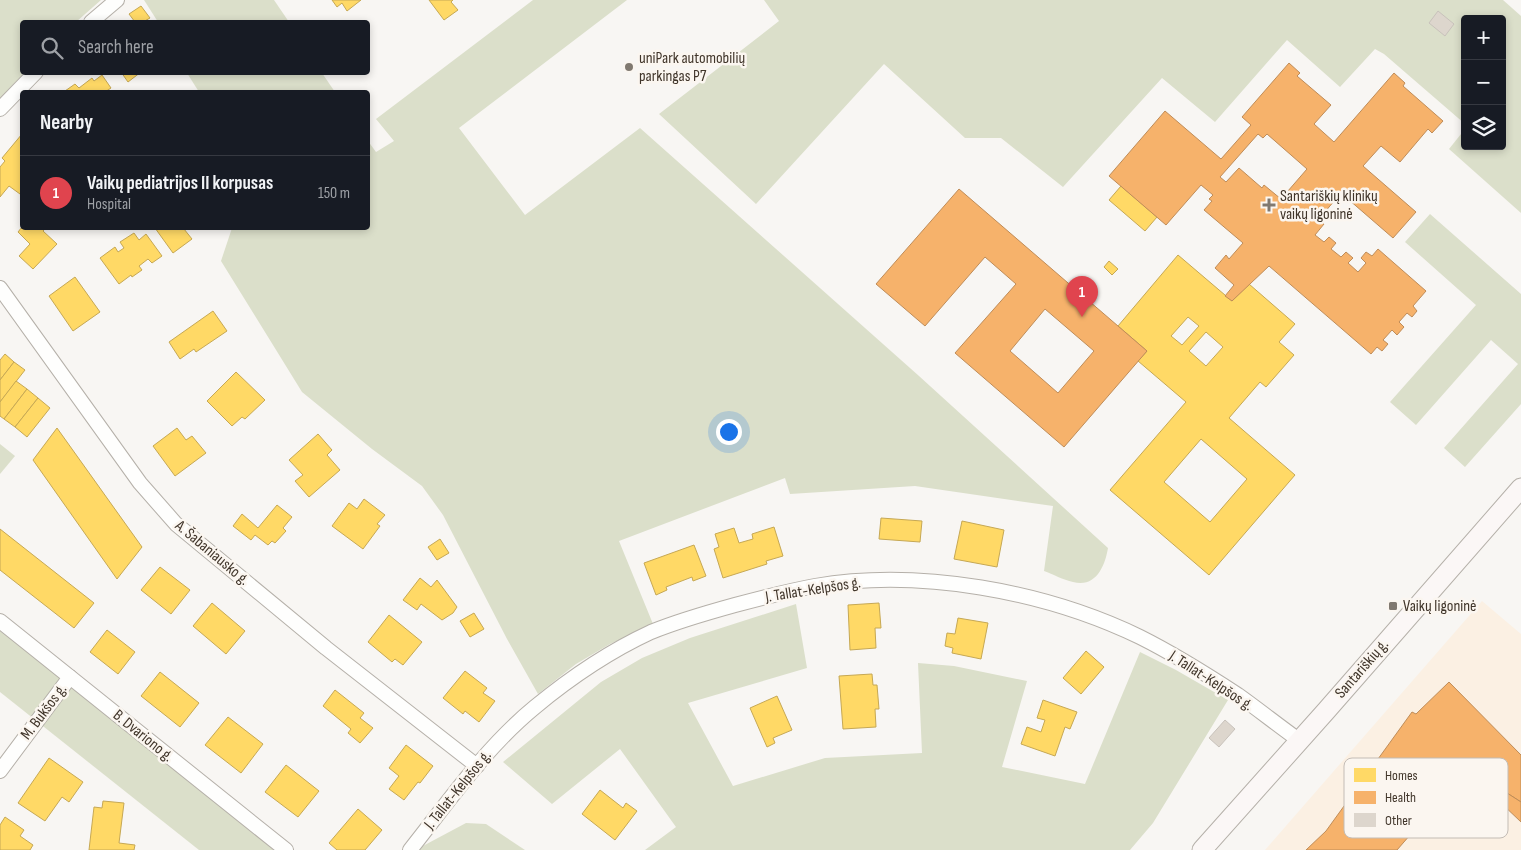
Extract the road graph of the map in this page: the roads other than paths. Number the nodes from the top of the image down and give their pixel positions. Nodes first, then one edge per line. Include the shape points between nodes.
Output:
1 (117, 0) edge
2 (92, 20) edge
3 (33, 75) edge
4 (0, 109) edge
5 (0, 288) edge
6 (1521, 488) edge
7 (0, 622) edge
8 (70, 676) junction
9 (1300, 741) junction
10 (477, 766) junction
11 (0, 771) edge
12 (286, 850) edge
13 (410, 850) edge
14 (1202, 850) edge

1 - 2 street
3 - 4 street
5 - 10 street, A. Šabaniausko g. via 140,483 176,524 326,648
6 - 9 main road, Santariškių g.
7 - 8 street, B. Dvariono g.
8 - 11 street, M. Bukšos g.
8 - 12 street, B. Dvariono g.
9 - 10 street, J. Tallat-Kelpšos g. via 1184,661 1093,618 1046,601 1000,591 954,584 873,580 816,586 760,598 652,632 615,650 534,707
9 - 14 main road, Santariškių g.
10 - 13 street, J. Tallat-Kelpšos g.

